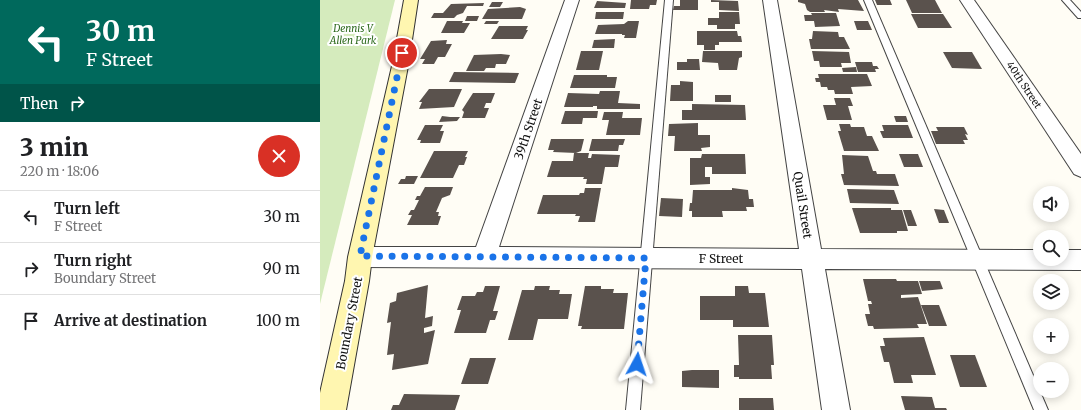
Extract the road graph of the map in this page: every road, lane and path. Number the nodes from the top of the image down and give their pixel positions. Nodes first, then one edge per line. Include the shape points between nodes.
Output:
1 (411, 0) edge
2 (572, 0) edge
3 (669, 0) edge
4 (770, 0) edge
5 (868, 0) edge
6 (967, 0) edge
7 (1066, 0) edge
8 (1081, 16) edge
9 (1081, 169) edge
10 (360, 256) junction
11 (484, 257) junction
12 (646, 258) junction
13 (811, 259) junction
14 (977, 260) junction
15 (1081, 260) edge
16 (332, 410) edge
17 (633, 410) edge
18 (836, 410) edge
19 (1041, 410) edge

1 - 10 street, Boundary Street
2 - 11 street, 39th Street
3 - 12 lane
4 - 13 street, Quail Street
5 - 14 lane
6 - 9 street, 40th Street
7 - 8 lane
10 - 11 street, F Street
10 - 16 street, Boundary Street
11 - 12 street, F Street
12 - 13 street, F Street
12 - 17 lane
13 - 14 street, F Street
13 - 18 street, Quail Street
14 - 15 street, F Street
14 - 19 lane

